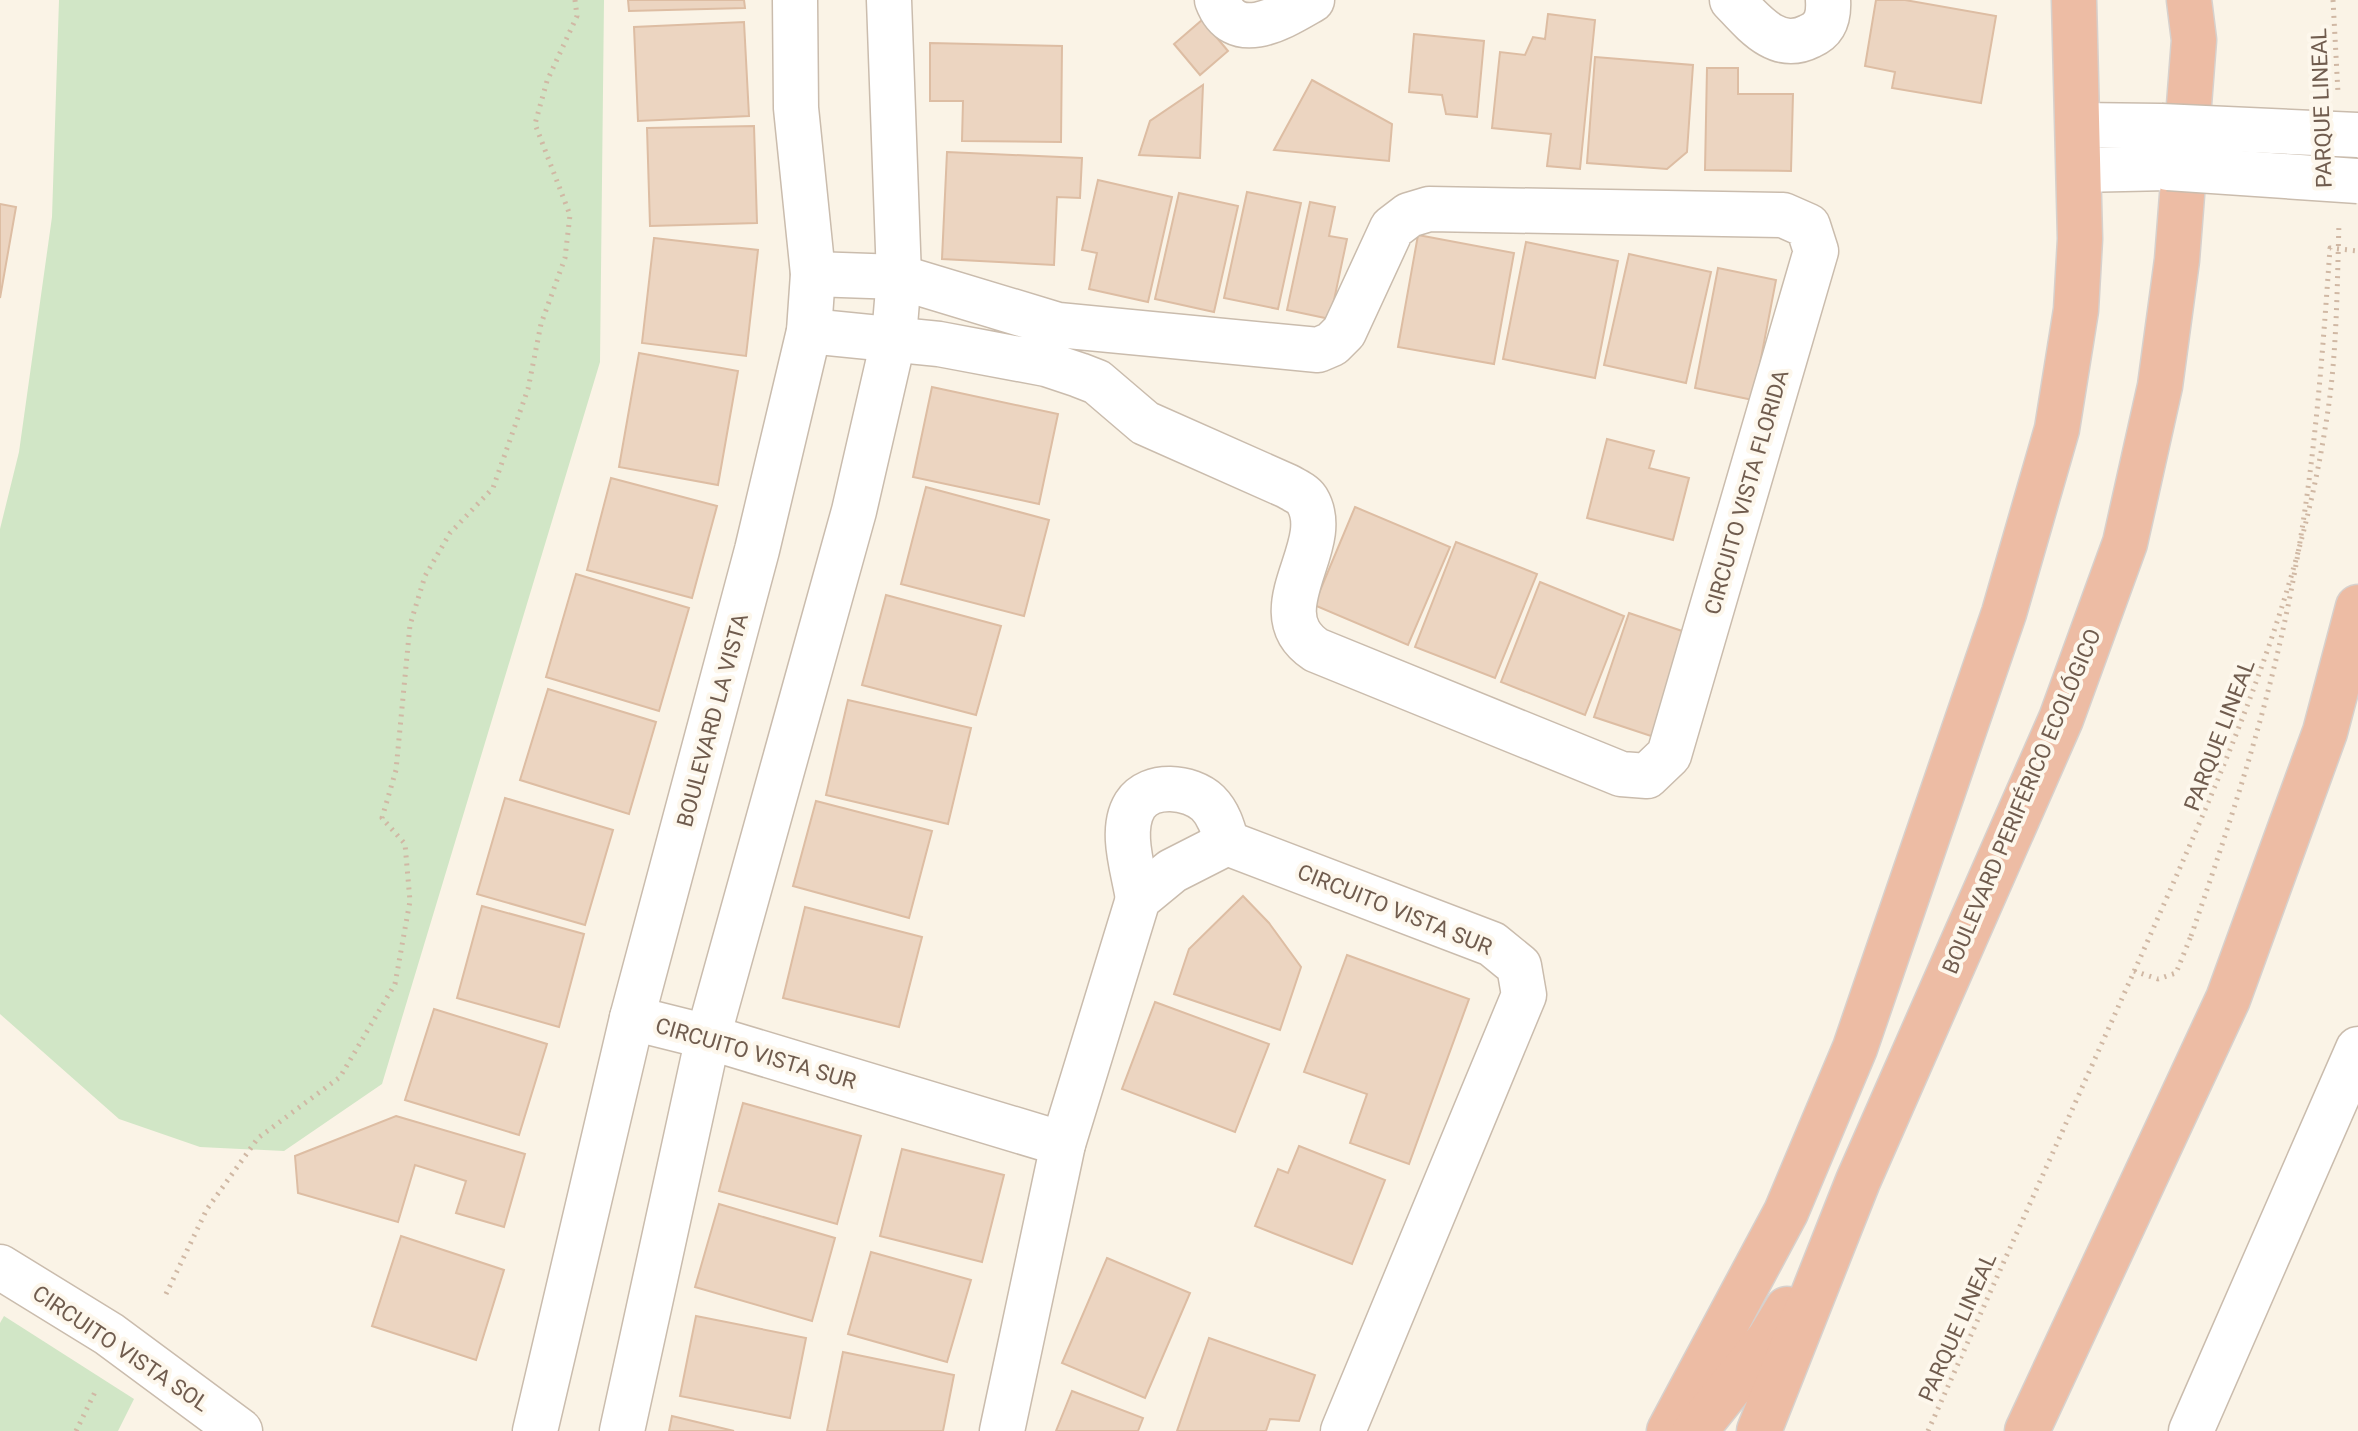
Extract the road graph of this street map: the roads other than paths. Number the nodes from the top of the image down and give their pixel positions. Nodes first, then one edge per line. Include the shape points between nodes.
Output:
1 (795, 0) edge
2 (889, 0) edge
3 (1217, 0) edge
4 (1312, 0) edge
5 (1732, 0) edge
6 (1828, 0) edge
7 (2074, 0) edge
8 (2189, 0) edge
9 (2348, 118) edge
10 (2079, 125) junction
11 (2164, 147) junction
12 (2079, 170) junction
13 (2349, 194) edge
14 (813, 274) junction
15 (899, 277) junction
16 (809, 331) junction
17 (894, 337) junction
18 (1052, 344) junction
19 (2358, 607) edge
20 (1227, 843) junction
21 (1138, 899) junction
22 (632, 1018) junction
23 (708, 1037) junction
24 (2358, 1049) edge
25 (2358, 1116) edge
26 (1063, 1144) junction
27 (1858, 1181) junction
28 (0, 1267) edge
29 (240, 1431) edge
30 (535, 1431) edge
31 (622, 1431) edge
32 (1002, 1431) edge
33 (1343, 1431) edge
34 (1669, 1431) edge
35 (1695, 1431) edge
36 (1759, 1431) edge
37 (2027, 1431) edge
38 (2191, 1431) edge
39 (2216, 1431) edge

1 - 14 street, BOULEVARD LA VISTA via 796,108
2 - 15 street
3 - 4 street via 1234,20 1254,27
5 - 6 street via 1776,39 1797,43 1818,33 1829,17
7 - 10 highway
8 - 27 highway, BOULEVARD PERIFÉRICO ECOLÓGICO via 2194,40 2177,260 2160,386 2125,543 2061,719
9 - 11 street, bridge
10 - 11 street
10 - 12 highway
11 - 12 street
11 - 13 street, bridge
12 - 34 highway via 2076,310 2057,429 2004,613 1855,1048 1786,1212
14 - 15 street, CIRCUITO VISTA FLORIDA
14 - 16 street, BOULEVARD LA VISTA
15 - 17 street
15 - 18 street, CIRCUITO VISTA FLORIDA
16 - 17 street, CIRCUITO VISTA FLORIDA
16 - 22 street, BOULEVARD LA VISTA via 757,550
17 - 18 street, CIRCUITO VISTA FLORIDA
17 - 23 street via 854,511
18 - 18 street, CIRCUITO VISTA FLORIDA via 1145,423 1306,498 1314,518 1292,619 1300,639 1621,774 1647,776 1669,755 1816,251 1808,226 1783,215 1429,209 1392,228 1344,332 1318,350
19 - 37 highway via 2325,732 2228,999
20 - 21 street via 1172,871
20 - 21 street via 1220,819 1199,798 1166,789 1147,793 1134,806 1129,827
20 - 33 street, CIRCUITO VISTA SUR via 1492,944 1519,966 1524,995
21 - 26 street
22 - 23 street, CIRCUITO VISTA SUR
22 - 30 street, BOULEVARD LA VISTA
23 - 26 street, CIRCUITO VISTA SUR
23 - 31 street
24 - 38 street
25 - 39 street
26 - 32 street
27 - 35 highway via 1769,1339
27 - 36 highway, BOULEVARD PERIFÉRICO ECOLÓGICO
28 - 29 street, CIRCUITO VISTA SOL via 109,1334

